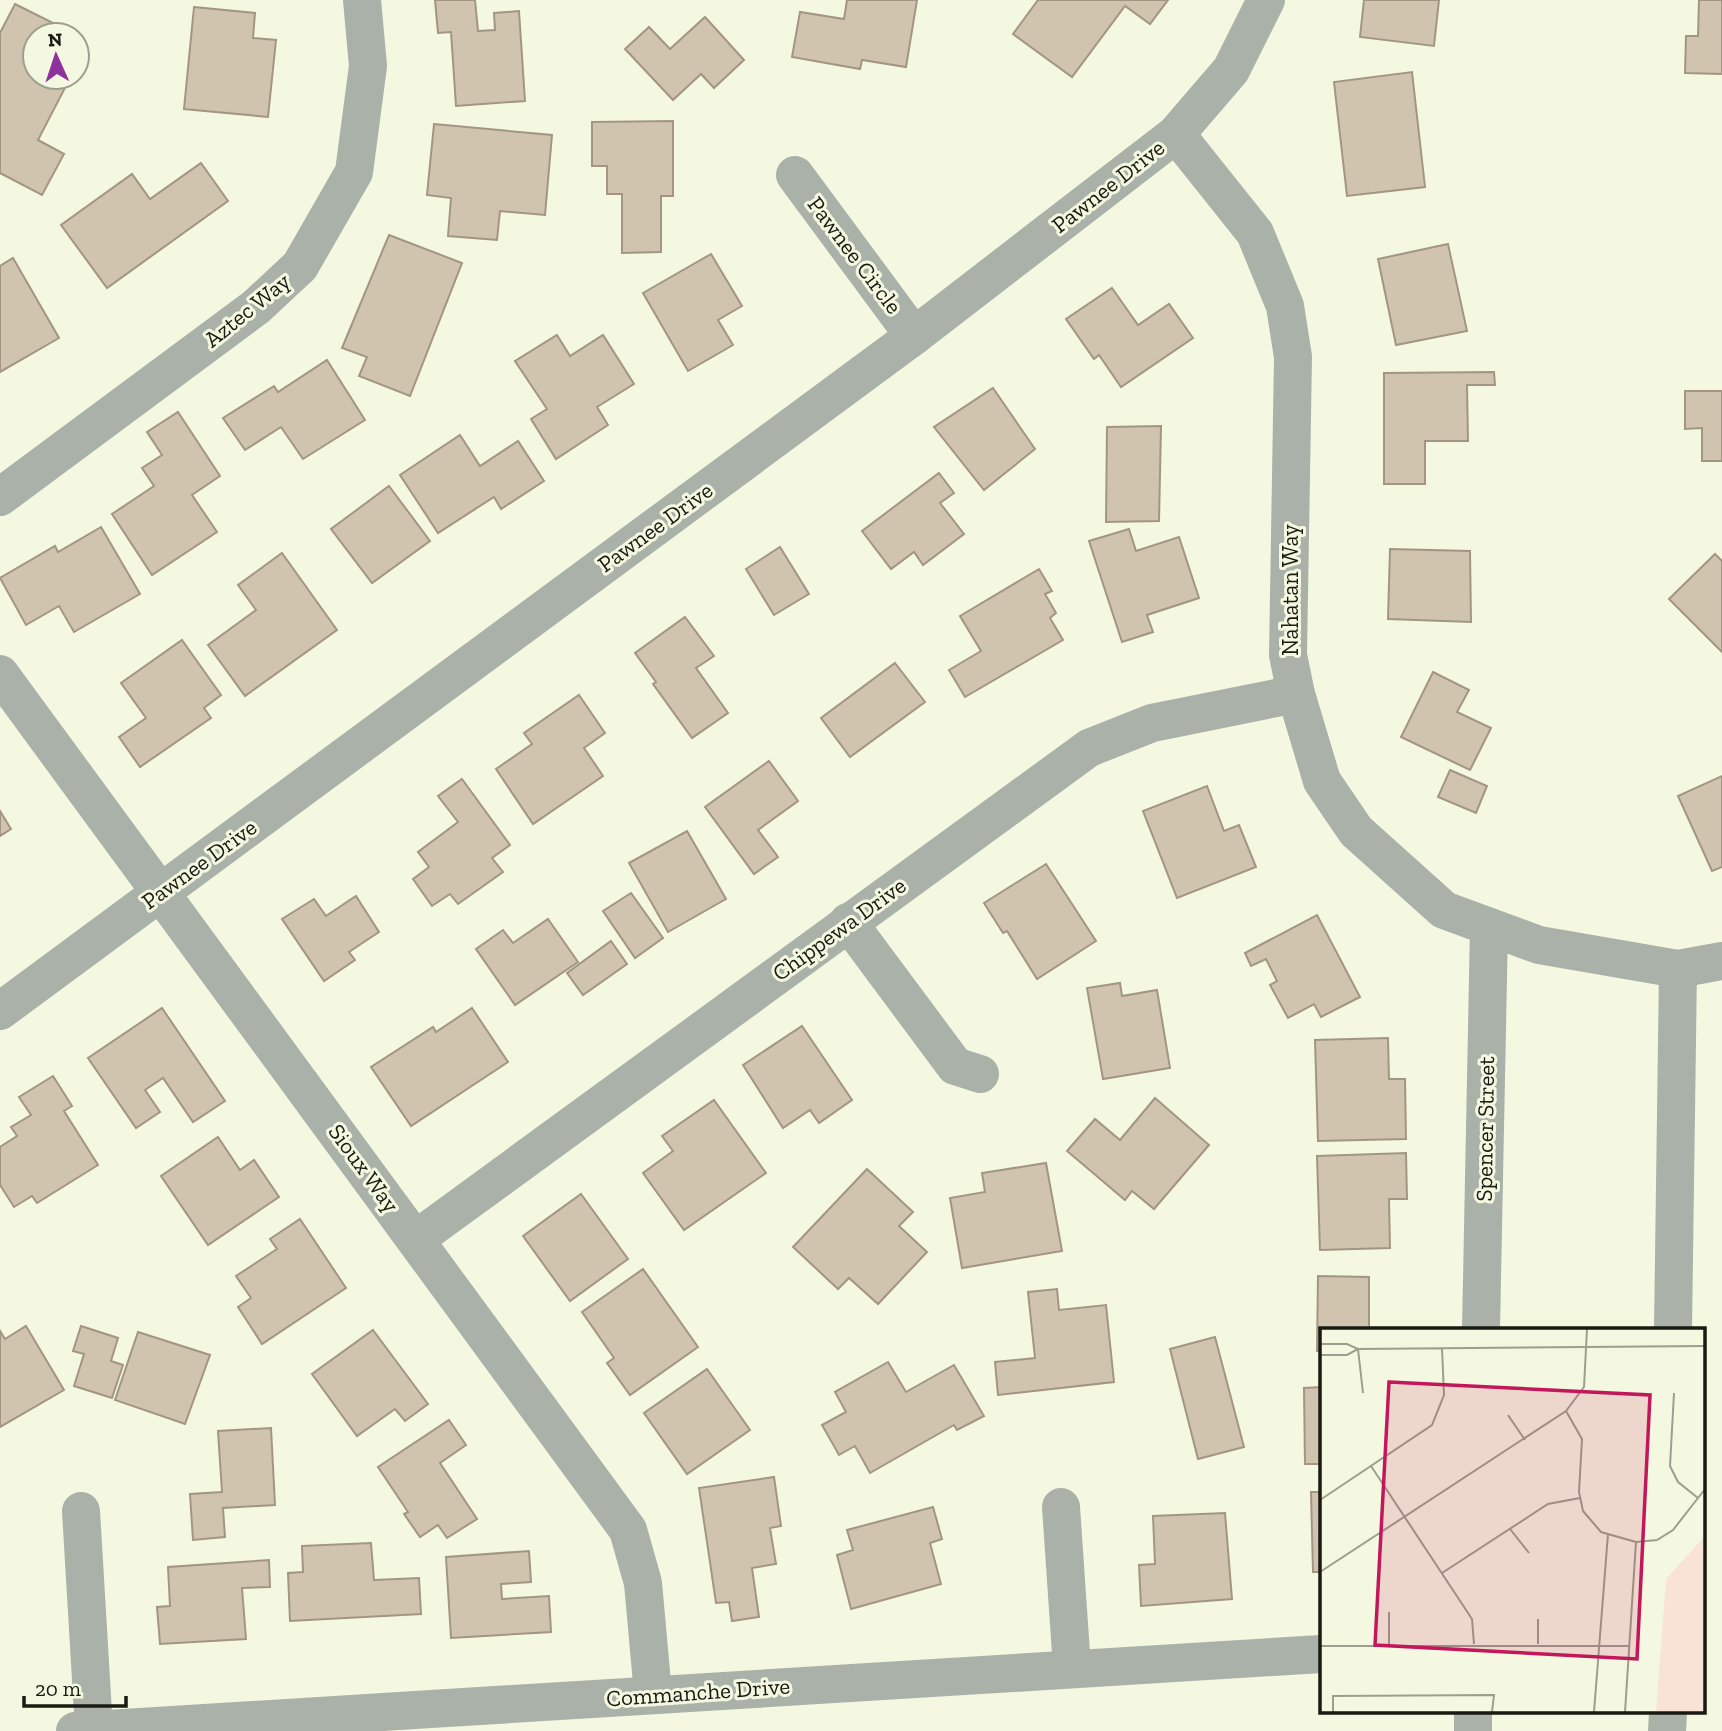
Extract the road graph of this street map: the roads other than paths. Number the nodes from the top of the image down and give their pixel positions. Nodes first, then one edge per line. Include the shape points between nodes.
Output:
1 (362, 0) edge
2 (1266, 0) edge
3 (1176, 134) junction
4 (795, 175) dead end
5 (914, 336) junction
6 (0, 497) edge
7 (0, 674) edge
8 (1296, 694) junction
9 (161, 892) junction
10 (848, 922) junction
11 (1489, 927) junction
12 (1722, 961) edge
13 (1678, 969) junction
14 (0, 1011) edge
15 (980, 1074) dead end
16 (416, 1239) junction
17 (1481, 1328) edge
18 (1673, 1328) edge
19 (1061, 1507) dead end
20 (81, 1511) dead end
21 (1320, 1654) edge
22 (1072, 1668) junction
23 (653, 1694) junction
24 (84, 1730) edge

1 - 6 street, Aztec Way via 368,66 354,172 300,266 256,307
2 - 3 street, Pawnee Drive via 1231,69
3 - 5 street, Pawnee Drive
3 - 8 street, Nahatan Way via 1255,233 1285,306 1293,357 1288,655
4 - 5 street, Pawnee Circle
5 - 9 street, Pawnee Drive
7 - 9 street, Sioux Way
8 - 10 street, Chippewa Drive via 1153,723 1088,748
8 - 11 street, Nahatan Way via 1322,781 1356,831 1444,910
9 - 14 street, Pawnee Drive
9 - 16 street, Sioux Way
10 - 15 street via 955,1066
10 - 16 street, Chippewa Drive
11 - 13 street, Nahatan Way via 1539,945
11 - 17 street, Spencer Street
12 - 13 street
13 - 18 street
16 - 23 street, Sioux Way via 628,1530 643,1583
19 - 22 street
20 - 24 street
21 - 22 street, Commanche Drive
22 - 23 street, Commanche Drive
23 - 24 street, Commanche Drive

